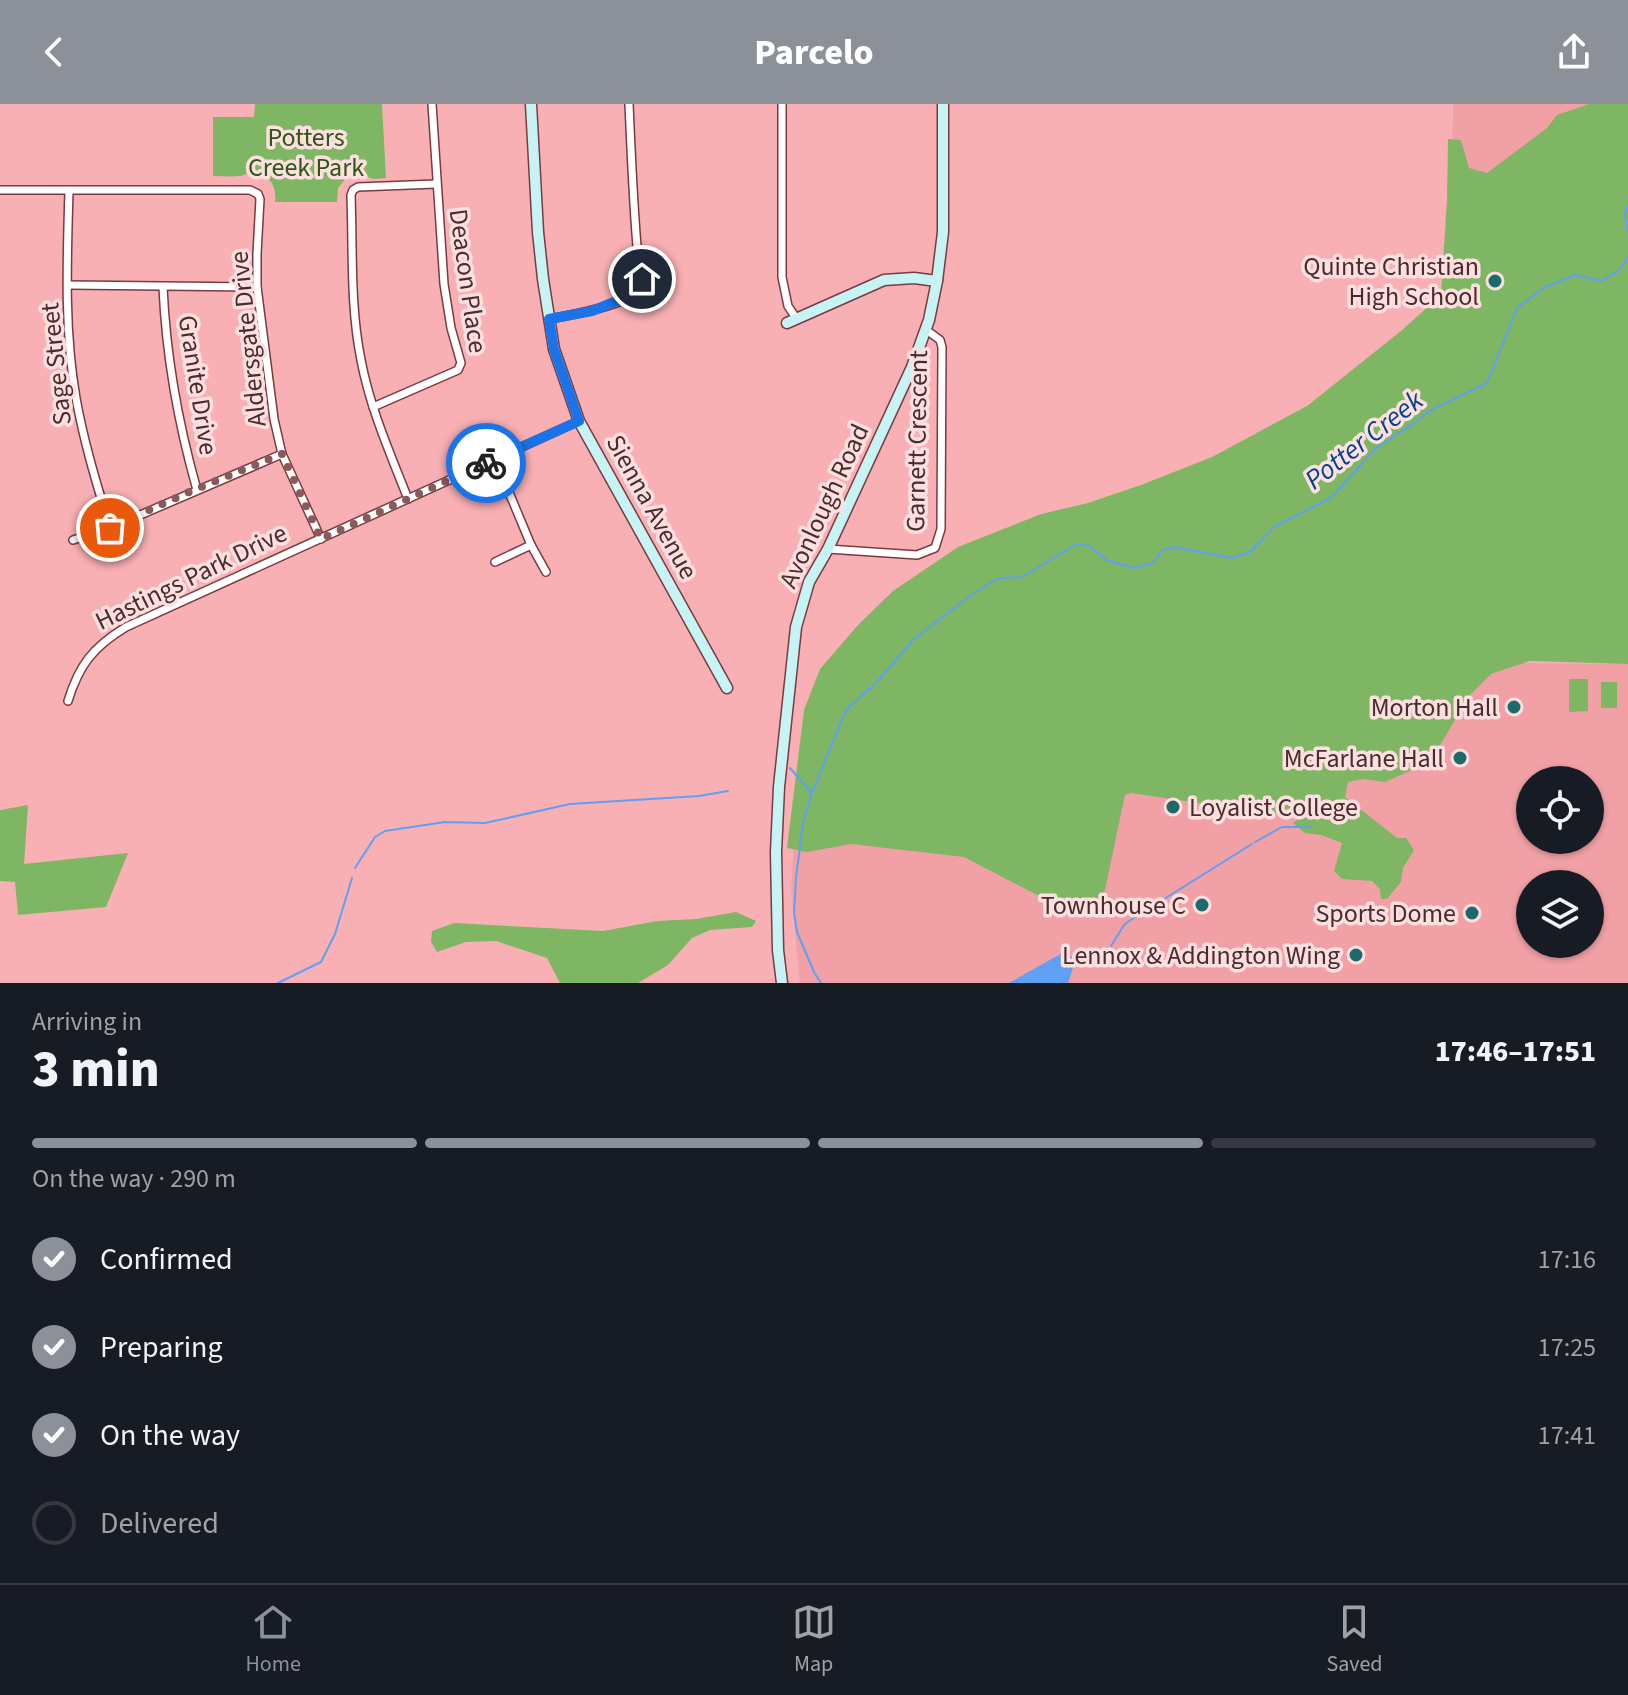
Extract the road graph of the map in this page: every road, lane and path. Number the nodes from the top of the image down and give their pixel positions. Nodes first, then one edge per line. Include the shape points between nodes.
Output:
1 (432, 104) edge
2 (531, 104) edge
3 (629, 104) edge
4 (782, 104) edge
5 (943, 104) edge
6 (436, 184) junction
7 (0, 190) edge
8 (69, 191) junction
9 (937, 281) junction
10 (68, 285) junction
11 (163, 287) junction
12 (257, 287) junction
13 (549, 319) junction
14 (792, 320) joint
15 (925, 329) junction
16 (373, 407) junction
17 (579, 421) junction
18 (282, 454) junction
19 (495, 459) junction
20 (197, 490) junction
21 (408, 499) junction
22 (110, 528) junction
23 (321, 539) junction
24 (73, 540) dead end
25 (531, 545) junction
26 (828, 549) junction
27 (495, 562) dead end
28 (546, 572) dead end
29 (727, 688) dead end
30 (68, 701) dead end
31 (782, 983) edge

1 - 6 street, Deacon Place
2 - 13 street, Sienna Avenue
3 - 13 street via 643,285 610,305
4 - 14 street via 782,277
5 - 9 street, Avonlough Road via 943,232
6 - 16 street, Deacon Place via 444,284 461,367
6 - 16 street via 358,187 351,195 355,321
7 - 8 street, Aldersgate Drive
8 - 10 street, Sage Street
8 - 12 street, Aldersgate Drive via 258,194
9 - 14 street via 884,280
9 - 15 street, Avonlough Road
10 - 11 street
10 - 22 street, Sage Street via 76,396
11 - 12 street
11 - 20 street, Granite Drive via 176,404
12 - 18 street, Aldersgate Drive
13 - 17 street, Sienna Avenue
15 - 26 street, Avonlough Road
15 - 26 street, Garnett Crescent via 942,347 941,529 935,548 917,555
16 - 21 street
17 - 19 street, Hastings Park Drive
17 - 29 street, Sienna Avenue
18 - 20 street
18 - 23 street, Aldersgate Drive
19 - 21 street, Hastings Park Drive
19 - 25 street
20 - 22 street
21 - 23 street, Hastings Park Drive
22 - 24 street
23 - 30 street, Hastings Park Drive via 108,638 79,671
25 - 27 street
25 - 28 street
26 - 31 street, Avonlough Road via 809,582 796,627 776,852

